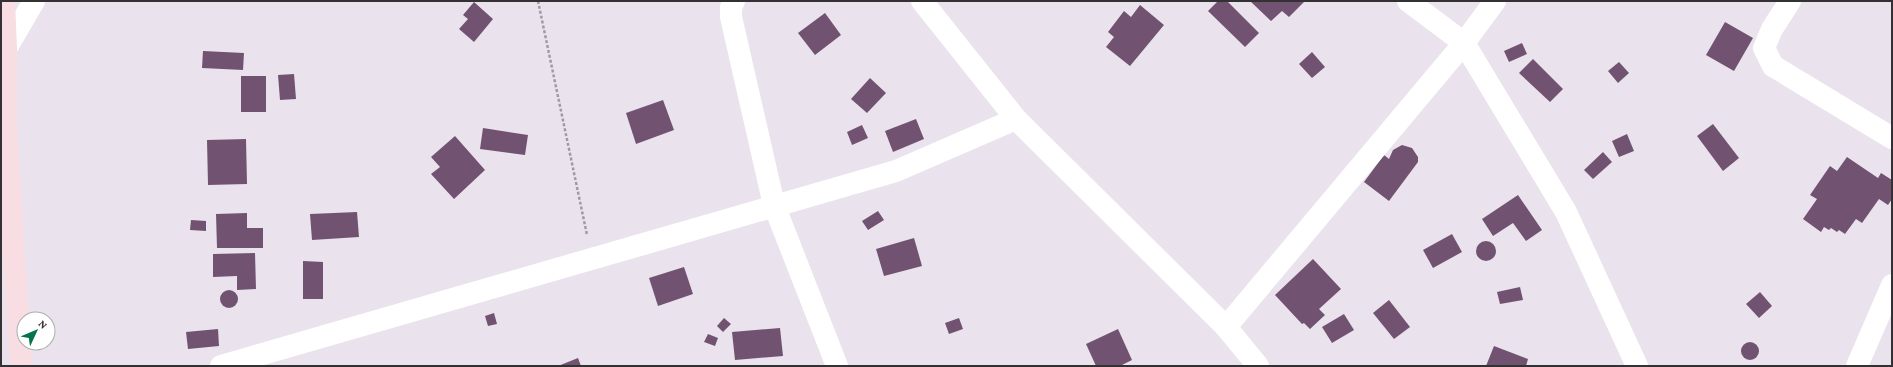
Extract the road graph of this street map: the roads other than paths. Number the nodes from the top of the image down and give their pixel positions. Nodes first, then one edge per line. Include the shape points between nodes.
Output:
1 (4, 1) edge
2 (34, 1) edge
3 (734, 1) edge
4 (922, 1) edge
5 (1408, 1) edge
6 (1496, 1) edge
7 (1790, 1) edge
8 (1464, 43) junction
9 (6, 49) junction
10 (1016, 119) junction
11 (4, 128) edge
12 (1892, 138) edge
13 (774, 205) junction
14 (7, 241) edge
15 (1892, 285) edge
16 (1226, 326) junction
17 (271, 360) edge
18 (21, 366) edge
19 (221, 366) edge
20 (837, 366) edge
21 (1258, 366) edge
22 (1637, 366) edge
23 (1857, 366) edge

1 - 9 main road
2 - 9 street
3 - 13 street via 731,17
4 - 10 street
5 - 8 street
6 - 8 street
7 - 12 street via 1772,29 1764,48 1773,66
8 - 16 street
8 - 22 street via 1566,212
9 - 11 main road
10 - 13 street via 896,171
10 - 16 street
11 - 14 main road
13 - 17 street
13 - 20 street
14 - 18 main road
15 - 23 street
16 - 21 street
17 - 19 street

